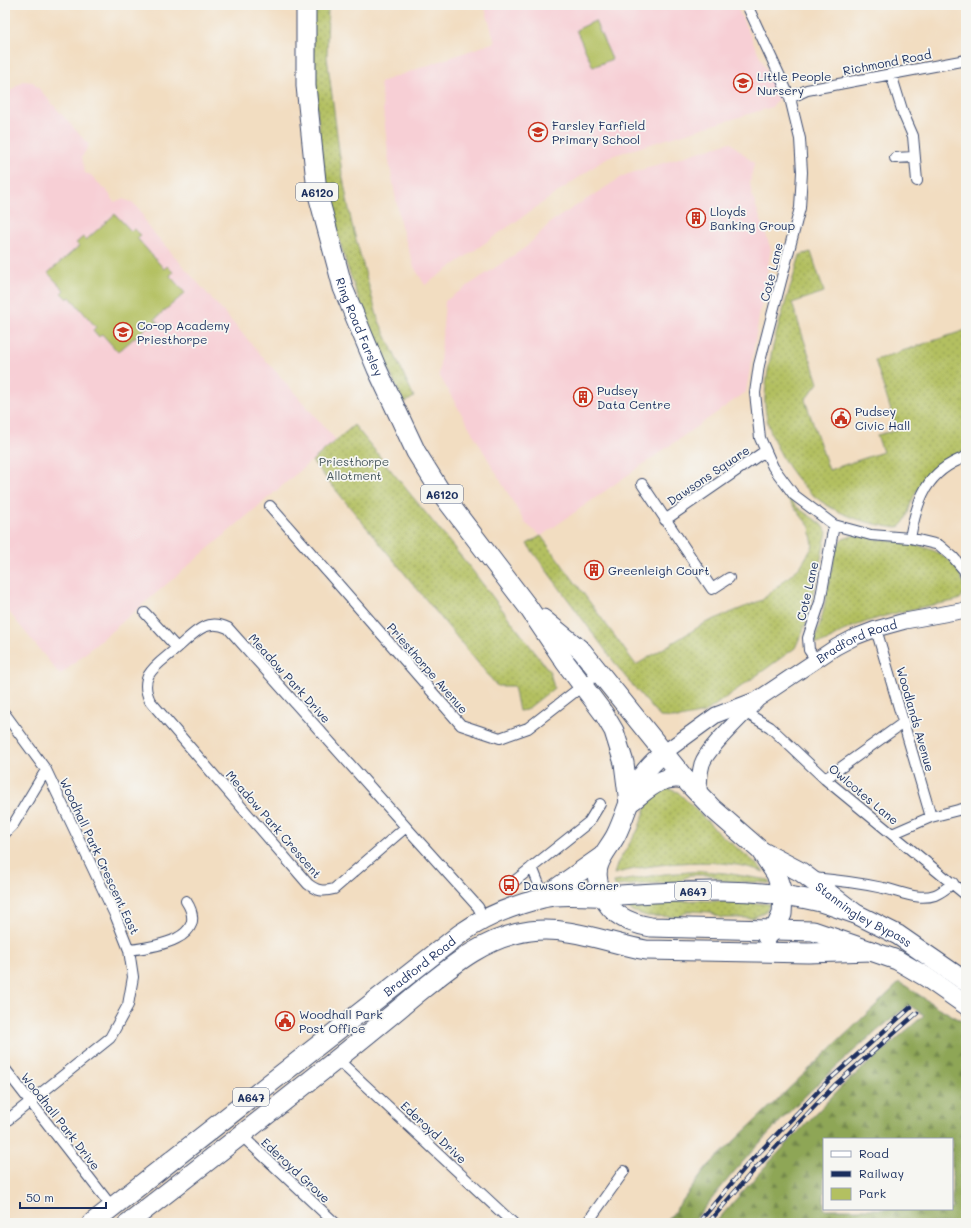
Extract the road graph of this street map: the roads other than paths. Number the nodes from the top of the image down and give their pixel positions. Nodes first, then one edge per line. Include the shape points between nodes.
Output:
1 (306, 5) edge
2 (747, 5) edge
3 (966, 60) edge
4 (891, 74) junction
5 (790, 98) junction
6 (914, 157) junction
7 (895, 158) dead end
8 (917, 181) dead end
9 (765, 451) junction
10 (966, 457) edge
11 (642, 484) dead end
12 (270, 506) dead end
13 (665, 520) junction
14 (834, 525) junction
15 (910, 538) junction
16 (966, 576) edge
17 (729, 578) dead end
18 (528, 607) junction
19 (966, 610) edge
20 (145, 613) dead end
21 (876, 629) junction
22 (177, 648) junction
23 (816, 660) junction
24 (599, 673) junction
25 (583, 685) junction
26 (758, 699) junction
27 (746, 713) junction
28 (5, 714) edge
29 (903, 723) junction
30 (664, 752) junction
31 (46, 770) junction
32 (685, 779) junction
33 (825, 779) junction
34 (699, 795) junction
35 (629, 803) junction
36 (600, 804) dead end
37 (966, 808) edge
38 (931, 817) junction
39 (406, 827) junction
40 (5, 833) edge
41 (892, 834) junction
42 (760, 850) junction
43 (601, 857) junction
44 (532, 868) junction
45 (808, 877) junction
46 (516, 880) dead end
47 (953, 883) junction
48 (784, 895) junction
49 (966, 895) edge
50 (602, 896) junction
51 (544, 897) junction
52 (186, 901) dead end
53 (856, 914) junction
54 (484, 919) junction
55 (774, 930) junction
56 (129, 950) junction
57 (737, 951) junction
58 (871, 951) junction
59 (966, 982) edge
60 (966, 1005) edge
61 (337, 1059) junction
62 (5, 1069) edge
63 (30, 1103) junction
64 (5, 1122) edge
65 (241, 1135) junction
66 (624, 1171) dead end
67 (112, 1207) junction
68 (331, 1220) edge
69 (92, 1223) edge
70 (128, 1223) edge
71 (319, 1223) edge
72 (513, 1223) edge
73 (587, 1223) edge

1 - 18 highway, Ring Road Farsley / A6120 via 306,86 317,191 343,288 416,452 444,497
2 - 5 street, Cote Lane
3 - 4 street, Richmond Road
4 - 5 street, Richmond Road via 807,90
4 - 6 street via 913,136
5 - 9 street, Cote Lane via 800,139 800,208 759,365 755,393 760,438
6 - 7 street
6 - 8 street
9 - 13 street, Dawsons Square
9 - 14 street, Cote Lane via 773,467 794,495
10 - 15 street via 952,462 934,476 922,492 914,514
11 - 13 street, Dawsons Square
12 - 25 street, Priesthorpe Avenue via 461,725 500,738 528,728
13 - 17 street, Dawsons Square via 712,589
14 - 15 street, Cote Lane via 871,535
14 - 23 street, Cote Lane via 820,602 808,638 809,650
15 - 16 street, Cote Lane via 939,545 953,557
18 - 24 highway, A6120 via 582,651
18 - 25 highway, A6120
19 - 21 main road, Bradford Road
20 - 22 street
21 - 23 main road, Bradford Road via 842,644
21 - 29 street, Woodlands Avenue
22 - 39 street, Meadow Park Drive via 202,627 211,623 228,628
22 - 39 street, Meadow Park Crescent via 151,671 146,679 145,690 150,701 315,890 325,892 334,889
23 - 26 main road, Bradford Road
24 - 25 street, Priesthorpe Avenue
24 - 30 highway, A6120
25 - 35 highway, A6120 via 614,731 624,763
26 - 27 main road, Bradford Road
26 - 30 main road, Bradford Road via 716,716
27 - 33 street, Owlcotes Lane via 770,727
27 - 34 main road, Bradford Road via 708,752 702,763
28 - 31 street, Woodhall Park Crescent East
29 - 33 street
29 - 38 street, Woodlands Avenue
30 - 32 highway
30 - 35 highway via 648,767
31 - 40 street via 13,825
31 - 56 street, Woodhall Park Crescent East via 116,917
32 - 34 highway
32 - 35 highway via 662,780
33 - 41 street, Owlcotes Lane
34 - 42 highway
35 - 43 highway via 616,837
36 - 44 street via 589,822
37 - 38 street
38 - 41 street
39 - 54 street via 478,907
41 - 47 street, Owlcotes Lane
42 - 45 highway, Stanningley Bypass / A647
42 - 48 highway via 776,874
43 - 50 highway via 598,881
43 - 51 highway
44 - 46 street
44 - 51 street
45 - 47 street via 885,888 911,896 934,895
45 - 53 highway, Stanningley Bypass / A647
47 - 49 street, Owlcotes Lane
48 - 50 highway, A647 via 716,891
48 - 53 highway, A647 via 816,901
48 - 55 highway via 782,914
50 - 51 highway, A647
50 - 55 highway, Stanningley Bypass via 617,916 639,925
51 - 54 highway, Bradford Road / A647
52 - 56 street via 192,911 192,923 183,934 167,944
53 - 59 highway, Stanningley Bypass / A647 via 898,935
54 - 67 highway, Bradford Road / A647 via 460,934 367,1006
55 - 57 highway via 756,945
55 - 58 highway, Stanningley Bypass via 813,931
56 - 63 street, Woodhall Park Crescent East via 133,977 128,1005 110,1038
57 - 58 highway, A647
57 - 61 highway, Bradford Road / A647 via 646,950 557,930 530,931 504,938 478,948 453,965
58 - 60 highway, Stanningley Bypass / A647 via 897,960
61 - 65 highway, Bradford Road / A647
61 - 72 street, Ederoyd Drive
62 - 63 street, Woodhall Park Drive
63 - 64 street, Woodhall Park Crescent East
63 - 67 street, Woodhall Park Drive
65 - 68 street, Ederoyd Grove
65 - 70 highway, Bradford Road / A647
66 - 73 street
67 - 69 highway, Bradford Road / A647
68 - 71 street

